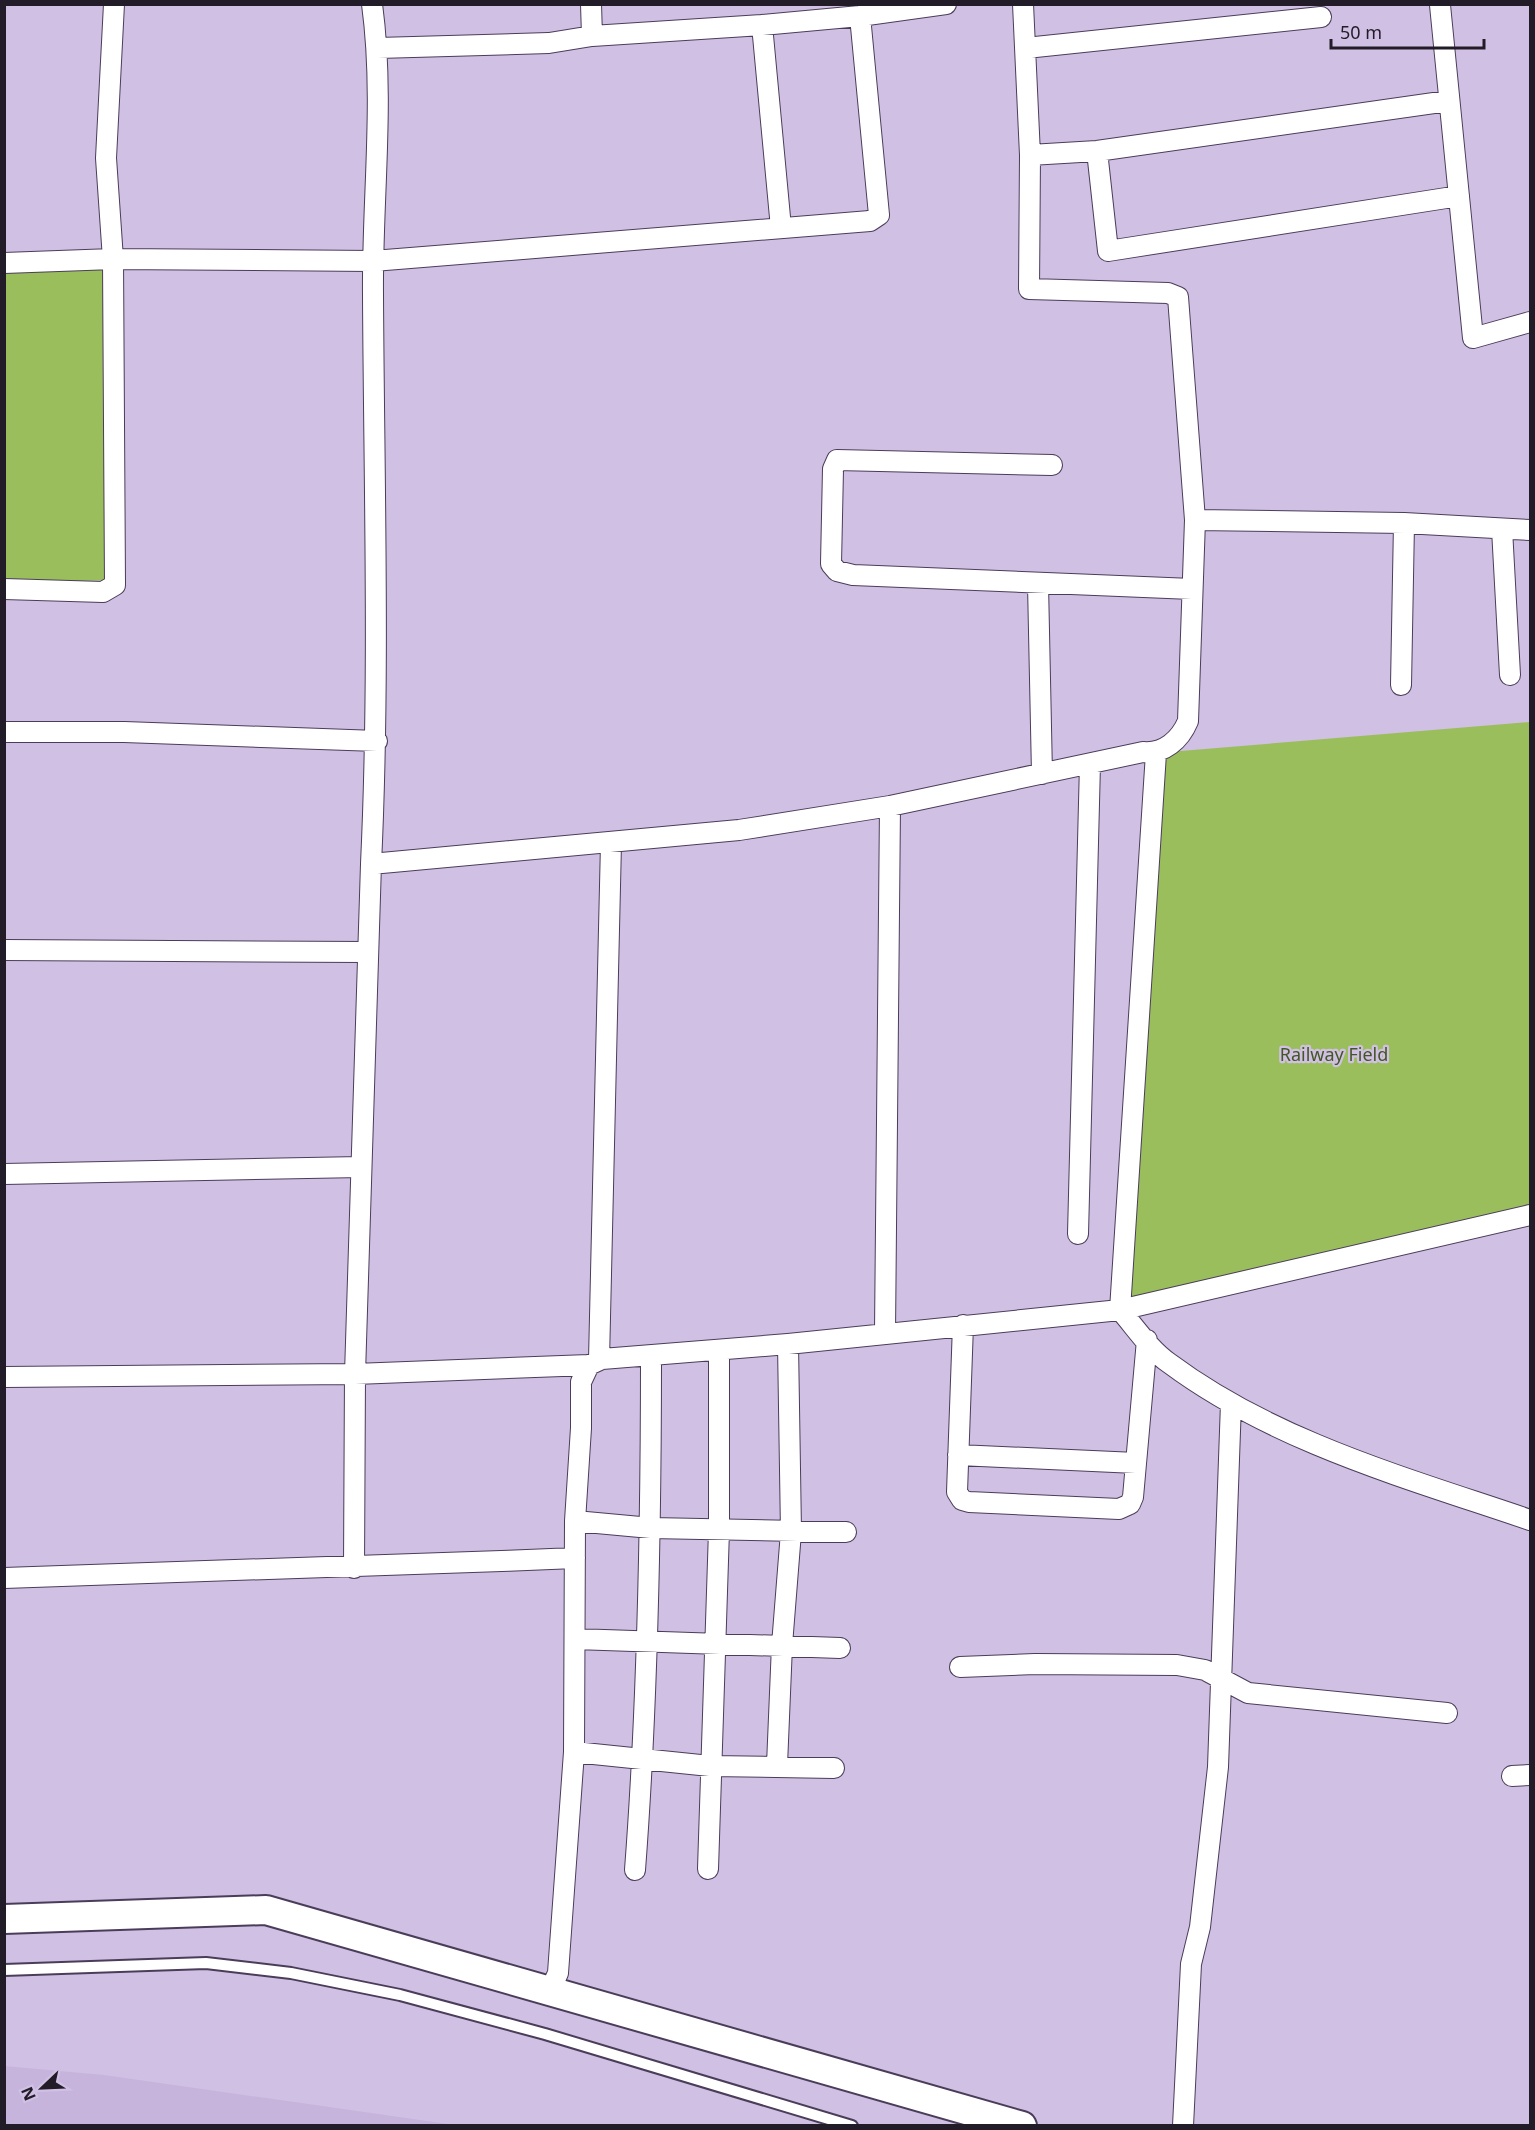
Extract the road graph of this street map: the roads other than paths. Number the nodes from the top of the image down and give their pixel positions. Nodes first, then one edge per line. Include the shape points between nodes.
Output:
1 (114, 4) edge
2 (372, 4) edge
3 (591, 4) edge
4 (946, 4) edge
5 (1023, 4) edge
6 (1441, 5) edge
7 (860, 16) junction
8 (1321, 17) dead end
9 (762, 25) junction
10 (592, 36) junction
11 (378, 48) junction
12 (1026, 48) junction
13 (1448, 101) junction
14 (1097, 151) junction
15 (1030, 155) junction
16 (1459, 196) junction
17 (781, 228) junction
18 (113, 259) junction
19 (373, 261) junction
20 (4, 262) edge
21 (1530, 322) edge
22 (1052, 465) dead end
23 (1195, 520) junction
24 (1404, 523) junction
25 (1502, 529) junction
26 (1530, 530) edge
27 (1038, 584) junction
28 (4, 589) edge
29 (1192, 589) junction
30 (1510, 675) dead end
31 (1401, 685) dead end
32 (4, 732) edge
33 (377, 741) junction
34 (1156, 753) junction
35 (1090, 764) junction
36 (1042, 774) junction
37 (890, 806) junction
38 (611, 843) junction
39 (371, 864) junction
40 (4, 950) edge
41 (366, 952) junction
42 (361, 1167) junction
43 (4, 1174) edge
44 (1530, 1215) edge
45 (1078, 1234) dead end
46 (1120, 1310) junction
47 (963, 1325) junction
48 (885, 1332) junction
49 (1147, 1340) junction
50 (788, 1344) junction
51 (718, 1350) junction
52 (651, 1357) junction
53 (594, 1362) junction
54 (355, 1374) junction
55 (4, 1377) edge
56 (1231, 1403) junction
57 (958, 1455) junction
58 (1136, 1463) junction
59 (1530, 1520) edge
60 (575, 1521) junction
61 (651, 1528) junction
62 (719, 1530) junction
63 (791, 1532) junction
64 (846, 1532) dead end
65 (575, 1558) junction
66 (354, 1568) junction
67 (4, 1578) edge
68 (575, 1639) junction
69 (648, 1641) junction
70 (716, 1645) junction
71 (782, 1645) junction
72 (840, 1648) dead end
73 (960, 1667) dead end
74 (1223, 1682) junction
75 (1447, 1713) dead end
76 (574, 1752) junction
77 (644, 1759) junction
78 (777, 1765) junction
79 (710, 1766) junction
80 (834, 1768) dead end
81 (708, 1869) dead end
82 (635, 1870) dead end
83 (4, 1919) edge
84 (4, 1970) edge
85 (550, 1991) junction
86 (852, 2126) edge
87 (1022, 2126) edge
88 (1183, 2126) edge

1 - 18 street via 106,158
2 - 11 street
3 - 10 street
4 - 7 street
5 - 12 street
6 - 13 street
7 - 9 street
7 - 17 street via 879,215 870,221
8 - 12 street
9 - 10 street
9 - 17 street
10 - 11 street via 549,43
11 - 19 street
12 - 15 street
13 - 14 street
13 - 16 street
14 - 15 street
14 - 16 street via 1107,250
15 - 23 street via 1029,289 1168,293 1178,297
16 - 21 street via 1473,338
17 - 19 street
18 - 19 street
18 - 20 street
18 - 28 street via 115,585 103,592
19 - 33 street
22 - 27 street via 844,459 835,462 833,469 831,560 837,571
23 - 24 street
23 - 29 street
24 - 25 street
24 - 31 street
25 - 26 street
25 - 30 street
27 - 29 street
27 - 36 street
29 - 34 street via 1188,721 1178,738
32 - 33 street
33 - 39 street
34 - 35 street via 1143,752
34 - 46 street
35 - 36 street
35 - 45 street
36 - 37 street
37 - 38 street via 739,830
37 - 48 street
38 - 39 street
38 - 53 street
39 - 41 street
40 - 41 street
41 - 42 street
42 - 43 street
42 - 54 street
44 - 46 street
46 - 47 street
46 - 49 street
47 - 48 street
47 - 57 street
48 - 50 street
49 - 56 street via 1167,1362
49 - 58 street
50 - 51 street
50 - 63 street
51 - 52 street
51 - 62 street
52 - 53 street
52 - 61 street
53 - 54 street
53 - 60 street via 581,1382
54 - 55 street
54 - 66 street
56 - 59 street via 1281,1429 1373,1466
56 - 74 street
57 - 58 street
57 - 58 street via 957,1492 962,1500 1119,1509 1130,1504
60 - 61 street
60 - 65 street
61 - 62 street
61 - 69 street
62 - 63 street
62 - 70 street
63 - 64 street
63 - 71 street
65 - 66 street
65 - 68 street
66 - 67 street via 257,1567
68 - 69 street
68 - 76 street
69 - 70 street
69 - 77 street
70 - 71 street
70 - 79 street
71 - 72 street
71 - 78 street
73 - 74 street via 1177,1665 1204,1670
74 - 75 street via 1248,1693
74 - 88 street via 1200,1927 1191,1964
76 - 77 street
76 - 85 street via 558,1973
77 - 79 street
77 - 82 street
78 - 79 street
78 - 80 street
79 - 81 street
83 - 85 street via 266,1910
84 - 86 lane via 206,1963 291,1973 411,1998
85 - 87 street

